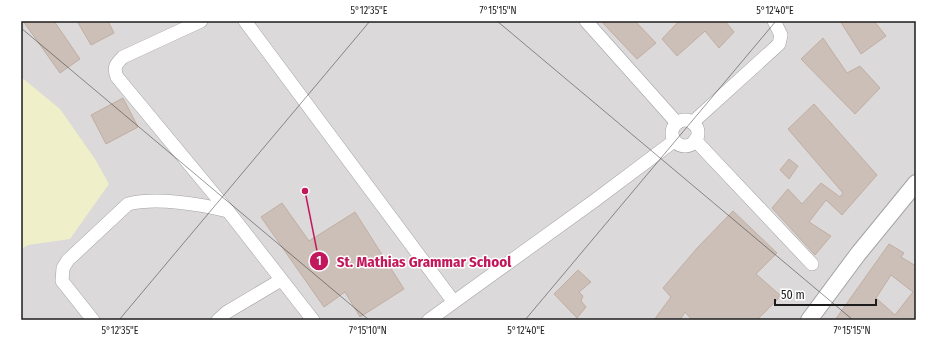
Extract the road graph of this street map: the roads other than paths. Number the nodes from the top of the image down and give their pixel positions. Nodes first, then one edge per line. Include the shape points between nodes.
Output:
1 (201, 21) edge
2 (245, 21) edge
3 (586, 21) edge
4 (774, 21) edge
5 (677, 123) junction
6 (692, 123) junction
7 (674, 140) junction
8 (696, 140) junction
9 (916, 183) edge
10 (228, 211) junction
11 (812, 264) dead end
12 (282, 280) junction
13 (453, 301) junction
14 (93, 320) edge
15 (218, 320) edge
16 (313, 320) edge
17 (428, 320) edge
18 (809, 320) edge

1 - 10 street via 123,57 114,70 117,77
2 - 13 street
3 - 5 street
4 - 6 street via 781,35 779,44
5 - 6 street
5 - 7 street via 672,131
6 - 8 street via 697,131
7 - 8 street via 682,146 692,144
7 - 13 street via 594,201
8 - 11 street
9 - 18 street via 858,254
10 - 12 street
10 - 14 street via 202,205 139,201 128,204 68,260 63,268 62,281
12 - 15 street via 227,312
12 - 16 street
13 - 17 street

